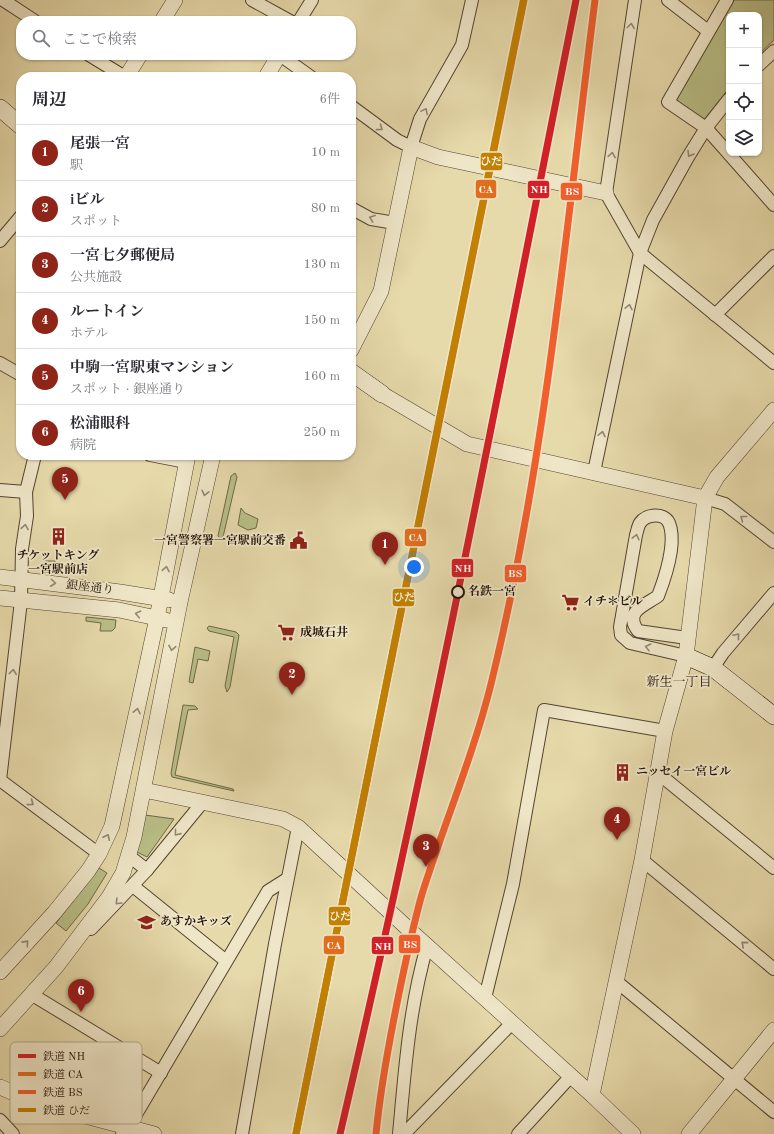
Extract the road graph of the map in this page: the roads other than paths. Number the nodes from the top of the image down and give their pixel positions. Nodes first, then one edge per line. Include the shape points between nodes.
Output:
1 (3, 0) edge
2 (175, 0) edge
3 (252, 0) edge
4 (312, 0) edge
5 (472, 0) edge
6 (635, 0) edge
7 (668, 0) edge
8 (727, 0) edge
9 (27, 16) edge
10 (165, 16) edge
11 (281, 16) edge
12 (302, 16) edge
13 (708, 31) junction
14 (774, 51) edge
15 (97, 60) edge
16 (137, 60) edge
17 (277, 60) edge
18 (287, 60) edge
19 (762, 62) edge
20 (118, 72) edge
21 (129, 72) edge
22 (269, 72) edge
23 (304, 72) edge
24 (726, 103) edge
25 (0, 108) edge
26 (356, 110) edge
27 (16, 122) edge
28 (706, 128) junction
29 (411, 147) junction
30 (606, 193) junction
31 (774, 205) edge
32 (356, 211) edge
33 (16, 222) edge
34 (395, 223) junction
35 (0, 241) edge
36 (640, 253) junction
37 (774, 256) edge
38 (715, 315) junction
39 (356, 340) edge
40 (0, 363) edge
41 (774, 363) edge
42 (16, 372) edge
43 (356, 376) edge
44 (382, 394) joint
45 (774, 410) edge
46 (34, 460) edge
47 (187, 460) edge
48 (212, 460) edge
49 (594, 472) junction
50 (0, 490) edge
51 (26, 492) junction
52 (705, 498) junction
53 (774, 542) edge
54 (0, 577) edge
55 (22, 580) junction
56 (774, 592) edge
57 (0, 598) edge
58 (160, 598) junction
59 (21, 601) junction
60 (180, 602) junction
61 (157, 618) junction
62 (176, 622) junction
63 (687, 638) junction
64 (686, 656) junction
65 (713, 668) junction
66 (774, 716) edge
67 (666, 731) junction
68 (659, 774) junction
69 (0, 780) edge
70 (144, 790) junction
71 (202, 802) junction
72 (298, 826) junction
73 (99, 854) junction
74 (129, 856) junction
75 (642, 860) junction
76 (774, 868) edge
77 (147, 870) junction
78 (287, 879) junction
79 (132, 886) junction
80 (427, 946) junction
81 (226, 961) junction
82 (56, 967) junction
83 (774, 969) edge
84 (0, 972) edge
85 (616, 981) junction
86 (31, 994) junction
87 (485, 998) junction
88 (512, 1023) junction
89 (0, 1029) edge
90 (774, 1030) edge
91 (110, 1042) edge
92 (142, 1061) edge
93 (161, 1073) junction
94 (571, 1076) junction
95 (734, 1079) junction
96 (0, 1087) edge
97 (10, 1091) edge
98 (592, 1095) junction
99 (142, 1104) edge
100 (774, 1112) edge
101 (0, 1120) edge
102 (103, 1124) edge
103 (125, 1131) edge
104 (14, 1134) edge
105 (154, 1134) edge
106 (242, 1134) edge
107 (399, 1134) edge
108 (404, 1134) edge
109 (518, 1134) edge
110 (633, 1134) edge
111 (689, 1134) edge

1 - 9 street
2 - 10 street
3 - 11 street
4 - 12 street
29 -> 5 street via 420,119 462,45
30 -> 6 street
7 - 13 street
8 - 13 street
13 - 28 street via 668,102
14 - 19 street
15 - 20 street
16 - 21 street
17 - 22 street
18 - 23 street
24 - 28 street
25 - 27 main road
26 -> 29 street via 397,140
28 - 31 street
28 -> 36 street via 653,220
29 - 30 street via 438,157
29 - 34 street
30 - 36 street
34 -> 32 street via 372,219
33 - 35 street
34 - 39 street via 380,291
36 - 38 street
49 -> 36 street
37 - 38 street
38 - 41 street
40 - 42 street
43 - 44 main road
44 - 49 street via 467,444
45 - 52 street via 717,477
46 - 51 street
58 -> 47 street
48 -> 60 street
49 - 52 street
50 - 51 street
55 -> 51 street via 22,549 27,516
53 -> 52 street via 725,504
52 - 63 street
54 - 55 street, 銀座通り
55 -> 58 street, 銀座通り
55 - 59 street
65 -> 56 street
57 - 59 street, 銀座通り
58 - 60 street, 銀座通り
58 - 61 street
61 -> 59 street, 銀座通り via 119,610
69 -> 59 street
60 - 62 street
61 - 62 street, 銀座通り
73 -> 61 street via 112,826
62 -> 70 street
63 - 64 street
64 -> 63 street via 630,643 621,635 620,627 636,535 640,524 656,515 669,523 672,548 658,596 640,606 633,618 633,625 638,631
64 - 65 main road
64 - 67 street
65 - 66 main road
67 - 68 street
67 - 87 street via 544,710 513,884
68 - 75 street
68 - 76 street
69 -> 73 street
70 - 71 street
70 - 74 street
71 - 72 street via 283,819
71 -> 77 street
72 - 78 street
72 - 80 street
84 -> 73 street via 54,913
74 - 77 street
74 - 82 street via 123,873 109,897
83 -> 75 street
75 - 85 street
77 - 79 street
78 - 81 street via 268,891
78 - 106 street
79 - 81 street
79 -> 82 street
80 - 87 street
80 - 107 street via 407,1037
81 - 93 street
82 - 86 street
85 - 95 street
85 - 98 street
86 - 89 street
86 - 91 street
87 - 88 street
88 - 94 street
88 - 108 street
90 - 95 street
92 - 93 street
93 - 99 street
94 - 98 street
94 - 109 street
95 - 100 street
95 - 111 street
96 - 97 street
98 - 110 street
101 - 104 street
102 - 103 street
103 - 105 street

